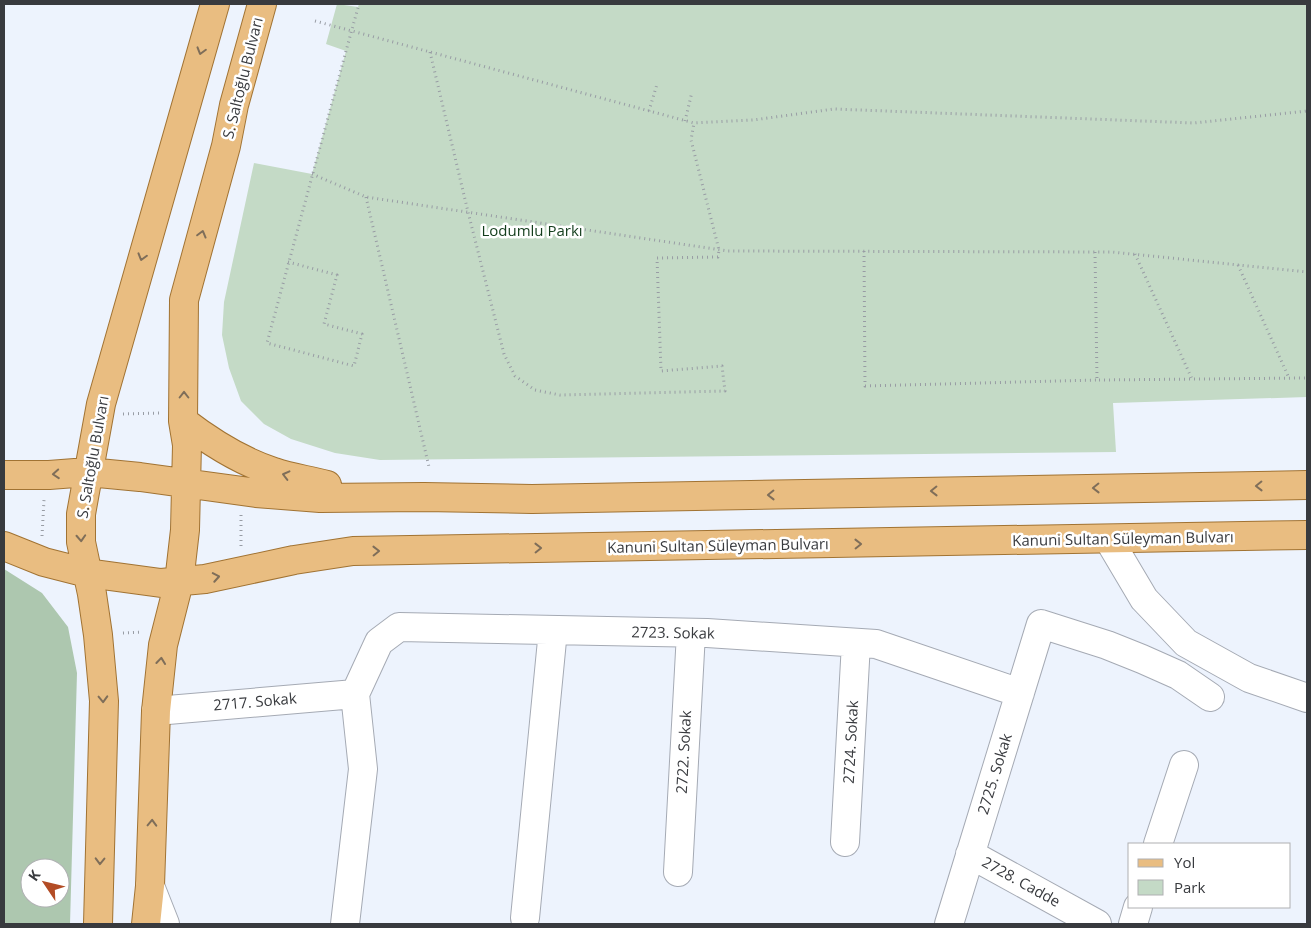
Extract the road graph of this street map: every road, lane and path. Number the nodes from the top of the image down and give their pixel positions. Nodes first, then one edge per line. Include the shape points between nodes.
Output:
1 (215, 4) edge
2 (262, 4) edge
3 (359, 4) edge
4 (315, 21) dead end
5 (352, 31) junction
6 (430, 52) junction
7 (657, 84) dead end
8 (692, 92) dead end
9 (648, 111) junction
10 (1307, 111) edge
11 (685, 121) junction
12 (694, 123) junction
13 (312, 174) junction
14 (366, 197) junction
15 (468, 212) junction
16 (719, 250) junction
17 (864, 251) junction
18 (1095, 252) junction
19 (1135, 254) junction
20 (288, 262) junction
21 (1238, 265) junction
22 (1307, 272) edge
23 (1289, 378) junction
24 (1307, 378) edge
25 (1192, 379) junction
26 (1097, 380) junction
27 (118, 414) dead end
28 (173, 417) junction
29 (429, 467) dead end
30 (88, 472) junction
31 (4, 475) edge
32 (187, 484) junction
33 (1307, 485) edge
34 (45, 494) dead end
35 (366, 497) junction
36 (242, 510) dead end
37 (1307, 536) edge
38 (42, 537) dead end
39 (1109, 540) junction
40 (4, 546) edge
41 (241, 550) dead end
42 (87, 573) junction
43 (179, 582) junction
44 (553, 630) junction
45 (142, 632) dead end
46 (691, 633) junction
47 (115, 634) dead end
48 (856, 643) junction
49 (1020, 693) junction
50 (355, 694) junction
51 (1210, 697) dead end
52 (1307, 698) edge
53 (156, 711) junction
54 (1184, 765) dead end
55 (845, 842) dead end
56 (1158, 843) edge
57 (970, 854) junction
58 (678, 872) dead end
59 (150, 886) junction
60 (1138, 908) edge
61 (525, 918) dead end
62 (98, 924) edge
63 (146, 924) edge
64 (165, 924) edge
65 (345, 924) edge
66 (949, 924) edge
67 (1097, 924) edge
68 (1133, 924) edge

1 -> 30 main road, S. Saltoğlu Bulvarı via 101,404
28 -> 2 main road, S. Saltoğlu Bulvarı via 184,300
3 - 5 path
4 - 5 path
5 - 6 path
5 - 13 path
6 - 9 path
6 - 15 path
7 - 9 path
8 - 11 path
9 - 11 path
10 - 12 path via 1194,124 834,110
11 - 12 path
12 - 16 path via 691,140
13 - 14 path
13 - 20 path
14 - 15 path
14 - 29 path
15 - 16 path
15 - 16 path via 504,354 515,376 535,390 560,395 725,391 722,366 661,371 657,258 718,257
16 - 17 path
17 - 18 path
17 - 26 path via 865,386
18 - 19 path
18 - 26 path
19 - 21 path
19 - 25 path
20 - 20 path via 337,275 324,324 362,334 354,366 266,343
21 - 22 path
21 - 23 path
23 - 24 path
23 - 25 path
25 - 26 path
27 - 28 path
28 - 32 main road, S. Saltoğlu Bulvarı via 187,445
35 -> 28 main road via 273,472 238,456
30 -> 31 main road
30 - 32 main road
30 -> 42 main road, S. Saltoğlu Bulvarı via 81,514 81,542
32 - 35 main road via 311,497
32 - 43 main road, S. Saltoğlu Bulvarı
33 -> 35 main road via 532,499
34 - 38 path
36 - 41 path
37 - 39 main road, Kanuni Sultan Süleyman Bulvarı
43 -> 39 main road, Kanuni Sultan Süleyman Bulvarı via 353,551
39 - 52 street via 1144,599 1186,643 1249,678
40 - 42 main road, Kanuni Sultan Süleyman Bulvarı via 44,562
42 - 43 main road, Kanuni Sultan Süleyman Bulvarı via 161,583
42 -> 62 main road, S. Saltoğlu Bulvarı via 98,634 104,701
53 -> 43 main road, S. Saltoğlu Bulvarı via 163,645
44 - 46 street, 2723. Sokak
44 - 50 street, 2723. Sokak via 399,627 379,642
44 - 61 street
45 - 47 path
46 - 48 street, 2723. Sokak
46 - 58 street, 2722. Sokak
48 - 49 street, 2723. Sokak via 876,644
48 - 55 street, 2724. Sokak
49 - 51 street, 2725. Sokak via 1041,624 1107,645 1178,675
49 - 57 street, 2725. Sokak
50 - 53 street, 2717. Sokak
50 - 65 street via 363,769
59 -> 53 main road, S. Saltoğlu Bulvarı
54 - 56 street
57 - 66 street, 2725. Sokak
57 - 67 street, 2728. Cadde
59 - 63 main road, S. Saltoğlu Bulvarı
59 - 64 street
60 - 68 street

